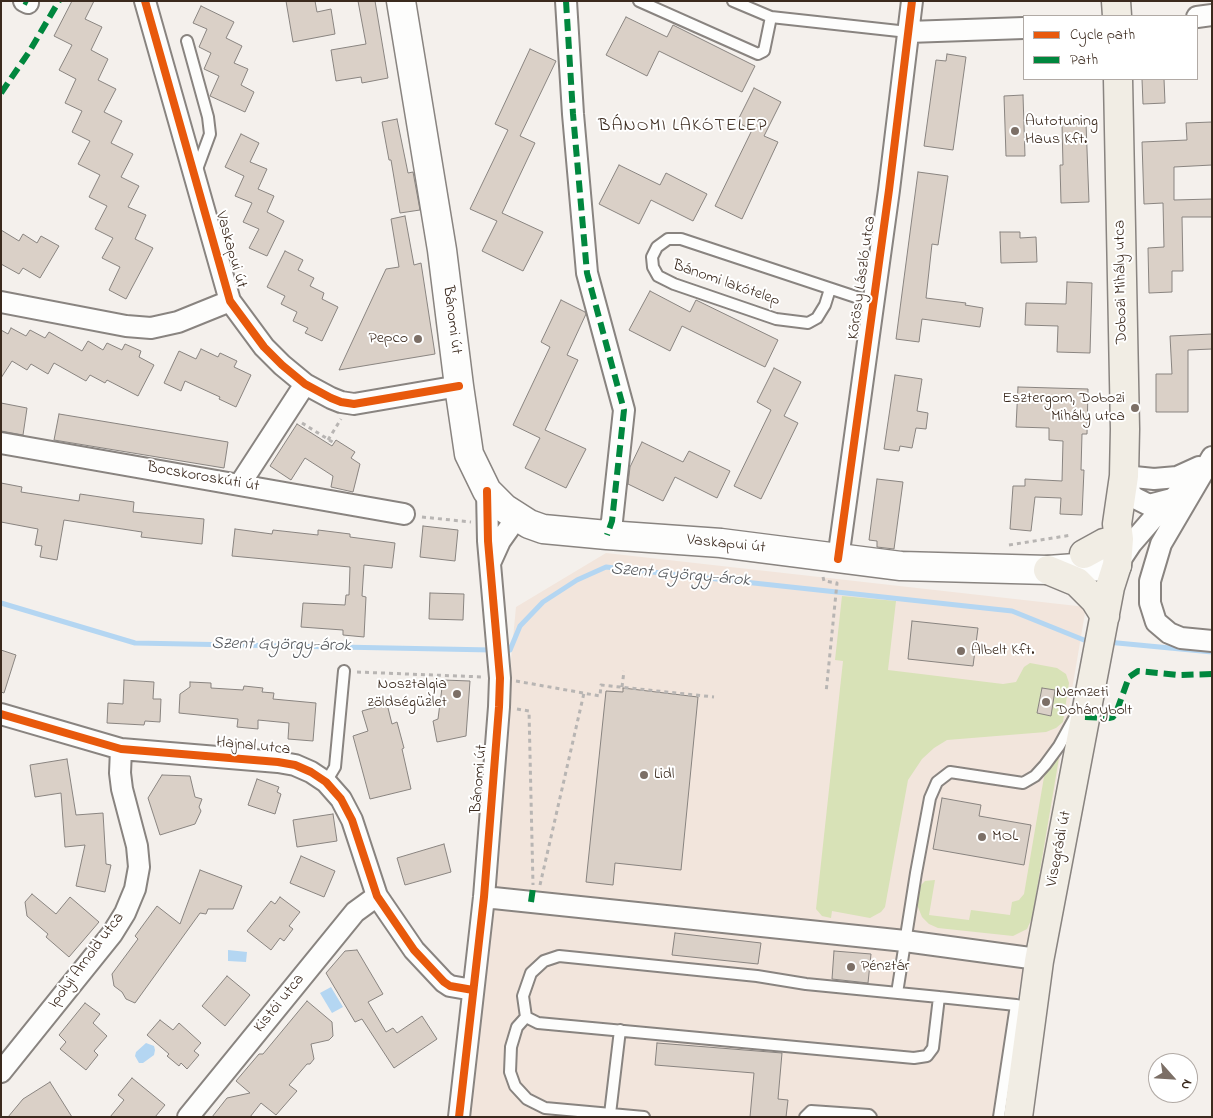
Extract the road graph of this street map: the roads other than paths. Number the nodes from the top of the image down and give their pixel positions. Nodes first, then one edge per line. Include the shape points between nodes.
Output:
1 (145, 1) edge
2 (401, 1) edge
3 (566, 1) edge
4 (638, 1) edge
5 (733, 1) edge
6 (912, 1) edge
7 (1116, 1) edge
8 (1116, 15) edge
9 (1212, 16) edge
10 (771, 17) junction
11 (1198, 17) edge
12 (1023, 28) edge
13 (908, 32) junction
14 (186, 41) dead end
15 (1118, 80) edge
16 (195, 176) junction
17 (830, 289) junction
18 (230, 301) junction
19 (1, 302) edge
20 (874, 303) junction
21 (305, 384) junction
22 (459, 386) junction
23 (1, 443) edge
24 (1210, 460) edge
25 (1124, 481) junction
26 (240, 484) junction
27 (487, 491) junction
28 (1174, 498) junction
29 (404, 514) road end
30 (517, 517) junction
31 (607, 536) junction
32 (1118, 552) junction
33 (490, 563) junction
34 (976, 568) junction
35 (1048, 570) junction
36 (838, 571) junction
37 (1102, 632) junction
38 (1212, 641) edge
39 (344, 672) road end
40 (1090, 690) junction
41 (1, 714) edge
42 (121, 749) junction
43 (326, 782) junction
44 (377, 896) junction
45 (484, 897) junction
46 (905, 941) junction
47 (1039, 961) junction
48 (473, 990) junction
49 (897, 993) junction
50 (939, 997) junction
51 (1024, 1006) junction
52 (526, 1017) junction
53 (620, 1030) junction
54 (1, 1072) edge
55 (610, 1114) junction
56 (188, 1117) edge
57 (459, 1117) edge
58 (644, 1117) edge
59 (805, 1117) edge
60 (871, 1117) edge
61 (999, 1117) edge
62 (1018, 1117) edge

1 - 16 street, Vaskapui út
2 - 22 main road, Bánomi út via 442,250
3 - 31 street via 587,273 624,410 612,521
4 - 10 lane via 758,54 764,51
5 - 10 lane
6 - 13 street, Kőrösy László utca
7 - 8 main road
9 - 11 street
10 - 13 lane
12 - 13 street
13 - 20 street, Kőrösy László utca
14 - 16 lane via 210,134
15 - 25 main road, Dobozi Mihály utca
16 - 18 street, Vaskapui út
17 - 17 lane, Bánomi lakótelep via 682,239 668,239 657,247 652,257 658,276 776,319 808,323 817,318 825,306
17 - 20 lane, Bánomi lakótelep
18 - 19 street via 178,322 151,328
18 - 21 street, Vaskapui út via 264,347
20 - 36 street, Kőrösy László utca
21 - 22 street, Vaskapui út via 330,398 354,404
21 - 26 street
22 - 27 main road, Bánomi út via 470,454
23 - 26 street, Bocskoroskúti út
24 - 25 street via 1177,477
24 - 28 street
24 - 38 street via 1161,544 1150,581 1150,604 1156,622 1169,633 1181,638
25 - 28 street via 1134,498 1150,505
25 - 32 main road, Dobozi Mihály utca
26 - 29 street, Bocskoroskúti út
27 - 30 main road, Vaskapui út
27 - 33 street, Bánomi út
28 - 32 street via 1131,544
30 - 31 main road, Vaskapui út via 543,529
30 - 33 street via 500,541
31 - 36 main road, Vaskapui út via 720,543
32 - 34 main road, Vaskapui út via 1105,557 1084,554
32 - 35 main road, Vaskapui út
32 - 37 main road, Dobozi Mihály utca
33 - 45 street, Bánomi út via 499,707
34 - 35 main road, Vaskapui út
34 - 36 main road, Vaskapui út via 901,566
35 - 37 main road via 1077,582 1095,600
37 - 40 main road, Dobozi Mihály utca
39 - 43 lane via 336,766
40 - 46 lane via 1059,746 1035,776 1022,783 950,772 938,782 930,798
40 - 47 main road, Visegrádi út
41 - 42 street, Hajnal utca
42 - 43 street, Hajnal utca via 278,762 295,765
42 - 54 street, Ipolyi Arnold utca via 122,789 137,846 139,867 135,889 112,934
43 - 44 street, Hajnal utca via 341,799 352,820
44 - 48 street, Hajnal utca via 414,950 444,982
44 - 56 street, Kistói utca via 355,912
45 - 46 street
45 - 48 street, Bánomi út
46 - 47 street
46 - 49 lane
47 - 51 main road, Visegrádi út
48 - 57 street, Bánomi út
49 - 50 lane
49 - 52 lane via 559,956 544,961 531,974 523,996
50 - 51 lane
50 - 53 lane via 933,1048 926,1056 914,1058
51 - 61 lane, Visegrádi út
51 - 62 main road, Visegrádi út
52 - 53 lane via 538,1023
52 - 55 lane via 517,1027 510,1047 510,1072 515,1086 527,1100 545,1108
53 - 55 lane
55 - 58 lane
59 - 60 lane via 811,1111

